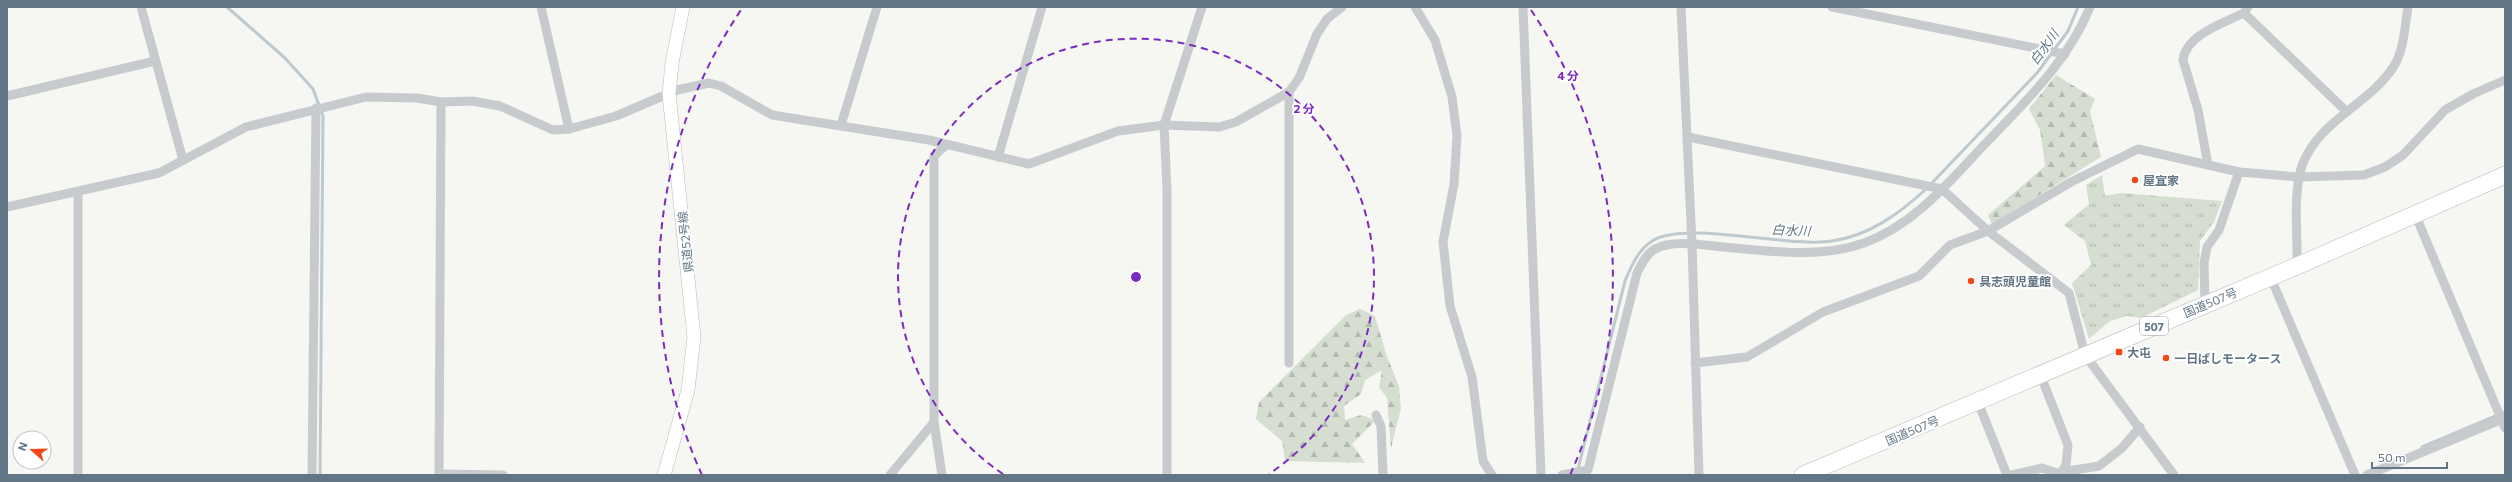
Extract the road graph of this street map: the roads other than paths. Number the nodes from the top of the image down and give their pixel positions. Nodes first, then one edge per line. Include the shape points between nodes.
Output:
1 (142, 7) edge
2 (541, 7) edge
3 (683, 7) edge
4 (877, 7) edge
5 (1042, 7) edge
6 (1202, 7) edge
7 (1342, 7) edge
8 (1415, 7) edge
9 (1523, 7) edge
10 (1681, 7) edge
11 (1832, 7) edge
12 (2090, 7) edge
13 (2408, 7) edge
14 (2246, 10) edge
15 (2065, 54) junction
16 (155, 61) junction
17 (2505, 80) edge
18 (1289, 92) junction
19 (669, 94) junction
20 (7, 96) edge
21 (441, 102) junction
22 (316, 108) junction
23 (2346, 111) junction
24 (841, 125) junction
25 (1164, 125) junction
26 (569, 129) junction
27 (1688, 137) junction
28 (946, 145) junction
29 (998, 157) junction
30 (183, 160) junction
31 (2208, 165) junction
32 (2239, 172) junction
33 (2505, 175) edge
34 (2299, 177) junction
35 (1942, 189) junction
36 (78, 192) junction
37 (7, 207) edge
38 (2415, 214) junction
39 (1988, 232) junction
40 (1692, 244) junction
41 (2297, 266) junction
42 (2270, 276) junction
43 (2205, 304) junction
44 (2085, 355) junction
45 (1695, 363) junction
46 (1289, 364) dead end
47 (2040, 374) junction
48 (1978, 402) junction
49 (1376, 415) dead end
50 (934, 422) junction
51 (2504, 422) edge
52 (2140, 427) junction
53 (2060, 474) edge
54 (78, 475) edge
55 (312, 475) edge
56 (438, 475) edge
57 (503, 475) edge
58 (664, 475) edge
59 (890, 475) edge
60 (942, 475) edge
61 (1167, 475) edge
62 (1383, 475) edge
63 (1492, 475) edge
64 (1542, 475) edge
65 (1562, 475) edge
66 (1699, 475) edge
67 (1804, 475) edge
68 (2007, 475) edge
69 (2012, 475) edge
70 (2174, 475) edge
71 (2355, 475) edge
72 (2367, 475) edge

1 - 16 street
2 - 26 street
3 - 19 main road, 県道52号線
4 - 24 street
5 - 29 street
6 - 25 street
7 - 18 street via 1327,19 1317,34 1299,78
8 - 63 street via 1435,40 1452,97 1457,136 1454,184 1443,242 1450,306 1472,377 1483,461
9 - 64 street
10 - 27 street
11 - 15 street
12 - 15 street
13 - 23 street via 2394,66 2372,91
14 - 23 street
14 - 31 street via 2196,38 2188,44 2184,52 2183,60 2198,110
15 - 35 street via 2043,82
16 - 20 street
16 - 30 street
17 - 34 street via 2445,110 2403,155 2385,167 2364,175
18 - 25 street via 1236,122 1219,126
18 - 46 street
19 - 24 street via 709,83 721,86 772,115
19 - 26 street via 616,116
19 - 58 main road, 県道52号線 via 694,337 688,390
21 - 22 street via 417,98 366,97
21 - 26 street via 472,101 500,106 553,130
21 - 56 street
22 - 30 street via 246,127
22 - 55 street
23 - 34 street via 2318,139 2304,162
24 - 28 street
25 - 29 street via 1118,131 1029,164
25 - 61 street via 1167,190
27 - 35 street
27 - 40 street
28 - 29 street
28 - 50 street via 934,156
30 - 36 street via 160,173
31 - 32 street
31 - 39 street via 2138,149 2071,182
32 - 34 street
32 - 43 street via 2219,230 2207,247 2204,263
33 - 38 highway, 国道507号 / 507
34 - 41 street
35 - 39 street
35 - 40 street via 1917,213 1885,233 1863,244 1828,252 1787,252
36 - 37 street
36 - 54 street
38 - 41 highway, 国道507号 / 507
38 - 51 street
39 - 44 street via 2069,293
39 - 45 street via 1950,245 1919,276 1823,312 1747,357
40 - 45 street
40 - 65 street via 1664,246 1654,249 1645,258 1637,273 1588,470
41 - 42 highway, 国道507号 / 507
42 - 43 highway, 国道507号 / 507
42 - 71 street
43 - 44 highway, 国道507号 / 507
44 - 47 highway, 国道507号 / 507
44 - 52 street
45 - 66 street
47 - 48 highway, 国道507号 / 507
47 - 53 street via 2068,445 2066,465
48 - 67 highway, 国道507号 / 507
48 - 68 street
49 - 62 street via 1381,426
50 - 59 street
50 - 60 street
51 - 72 street
52 - 53 street via 2122,448 2099,466
52 - 70 street
53 - 69 street via 2042,468
56 - 57 street

